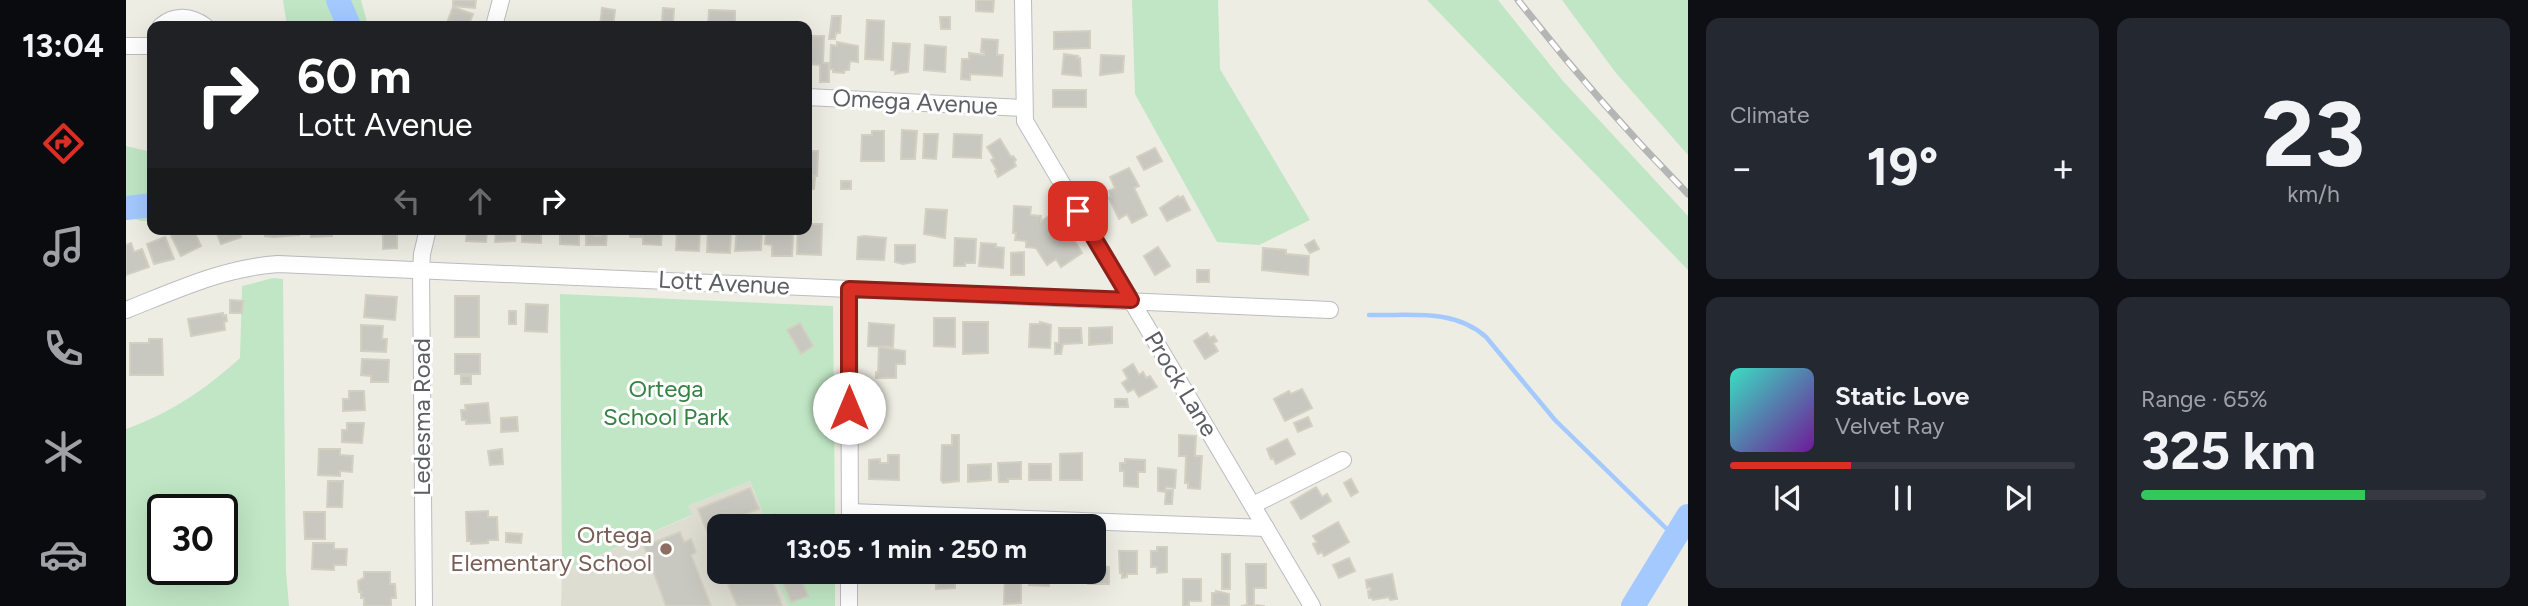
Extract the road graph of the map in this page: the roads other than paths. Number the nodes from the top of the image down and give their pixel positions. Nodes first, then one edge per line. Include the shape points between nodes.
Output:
1 (501, 0) edge
2 (1023, 0) edge
3 (170, 21) edge
4 (197, 21) edge
5 (495, 21) edge
6 (126, 46) edge
7 (147, 47) edge
8 (812, 97) edge
9 (1024, 108) junction
10 (427, 235) edge
11 (421, 270) junction
12 (849, 289) junction
13 (1131, 300) junction
14 (126, 310) edge
15 (1330, 310) dead end
16 (1343, 460) dead end
17 (1253, 505) junction
18 (850, 514) edge
19 (1106, 525) edge
20 (1266, 528) junction
21 (849, 584) edge
22 (424, 606) edge
23 (849, 606) edge
24 (1312, 606) edge

1 - 5 street
2 - 9 street, Prock Lane
3 - 4 street via 186,17
6 - 7 street
8 - 9 street, Omega Avenue
9 - 13 street, Prock Lane via 1025,121
10 - 11 street, Ledesma Road
11 - 12 street, Lott Avenue
11 - 14 street, Lott Avenue via 249,266
11 - 22 street, Ledesma Road
12 - 13 street, Lott Avenue
12 - 18 street
13 - 15 street, Lott Avenue
13 - 17 street, Prock Lane
16 - 17 street
17 - 20 street, Prock Lane
19 - 20 street
20 - 24 street, Prock Lane
21 - 23 street

